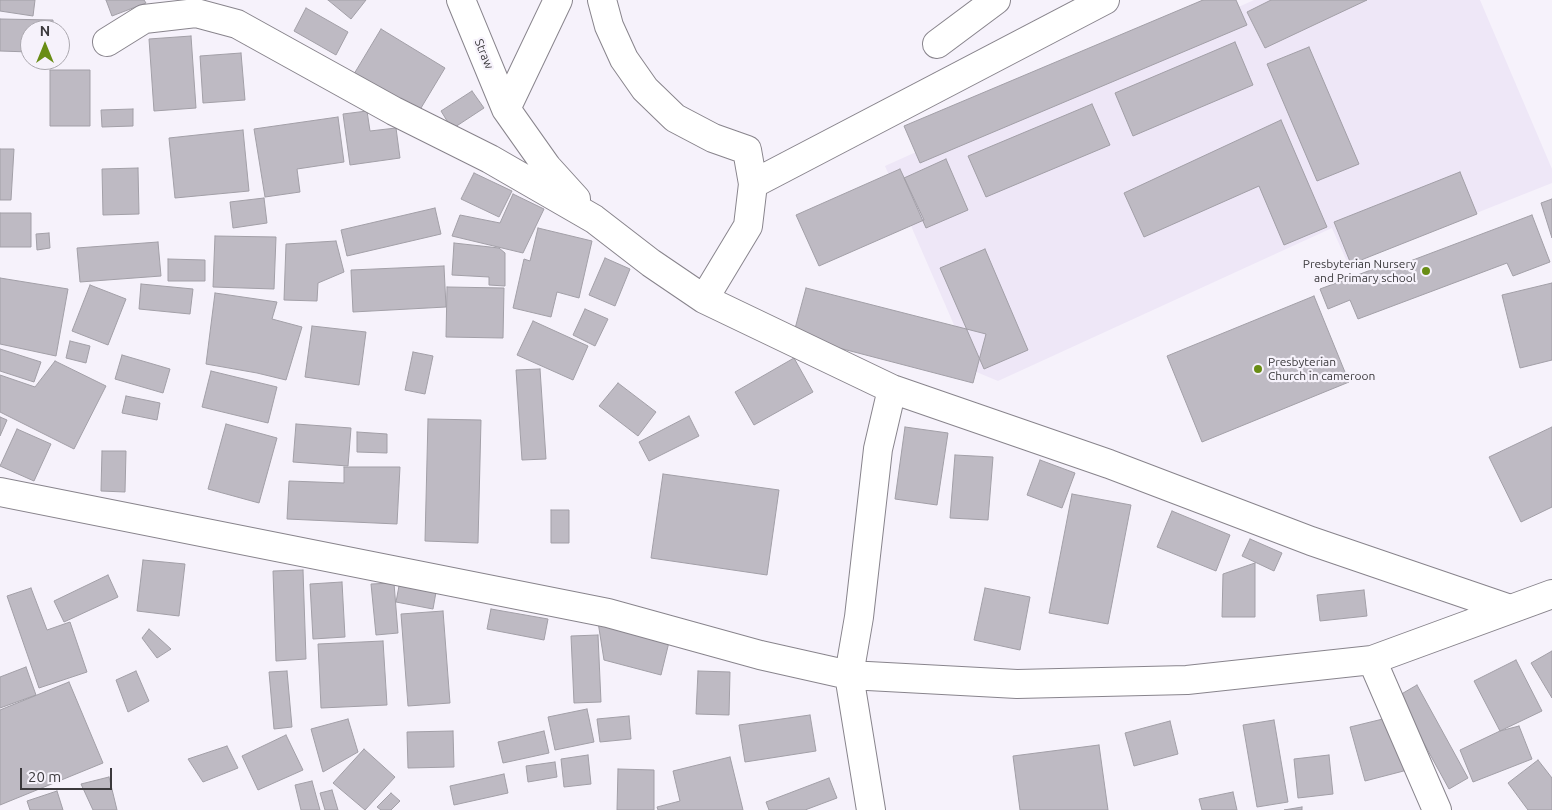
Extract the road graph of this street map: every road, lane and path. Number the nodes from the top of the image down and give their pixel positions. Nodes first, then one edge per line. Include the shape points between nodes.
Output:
1 (462, 0) edge
2 (558, 0) edge
3 (602, 0) edge
4 (996, 0) edge
5 (1105, 0) edge
6 (106, 42) dead end
7 (937, 44) dead end
8 (506, 109) junction
9 (753, 184) junction
10 (594, 219) junction
11 (704, 299) junction
12 (892, 389) junction
13 (0, 492) edge
14 (1552, 594) edge
15 (1510, 609) junction
16 (1372, 660) junction
17 (850, 675) junction
18 (871, 810) edge
19 (1437, 810) edge

1 - 8 street, Straw
2 - 8 street
3 - 9 street via 609,26 624,59 645,89 675,118 713,138 747,150
4 - 7 street
5 - 9 street
6 - 10 street via 144,19 196,13 237,24
8 - 10 street, Straw via 547,167
9 - 11 street via 748,226
10 - 11 street
11 - 12 street
12 - 15 street via 1109,464 1311,541
12 - 17 street via 878,448
13 - 17 street via 608,613 760,655
14 - 15 street
15 - 16 street
16 - 17 street via 1187,680 1017,684
16 - 19 street
17 - 18 street

